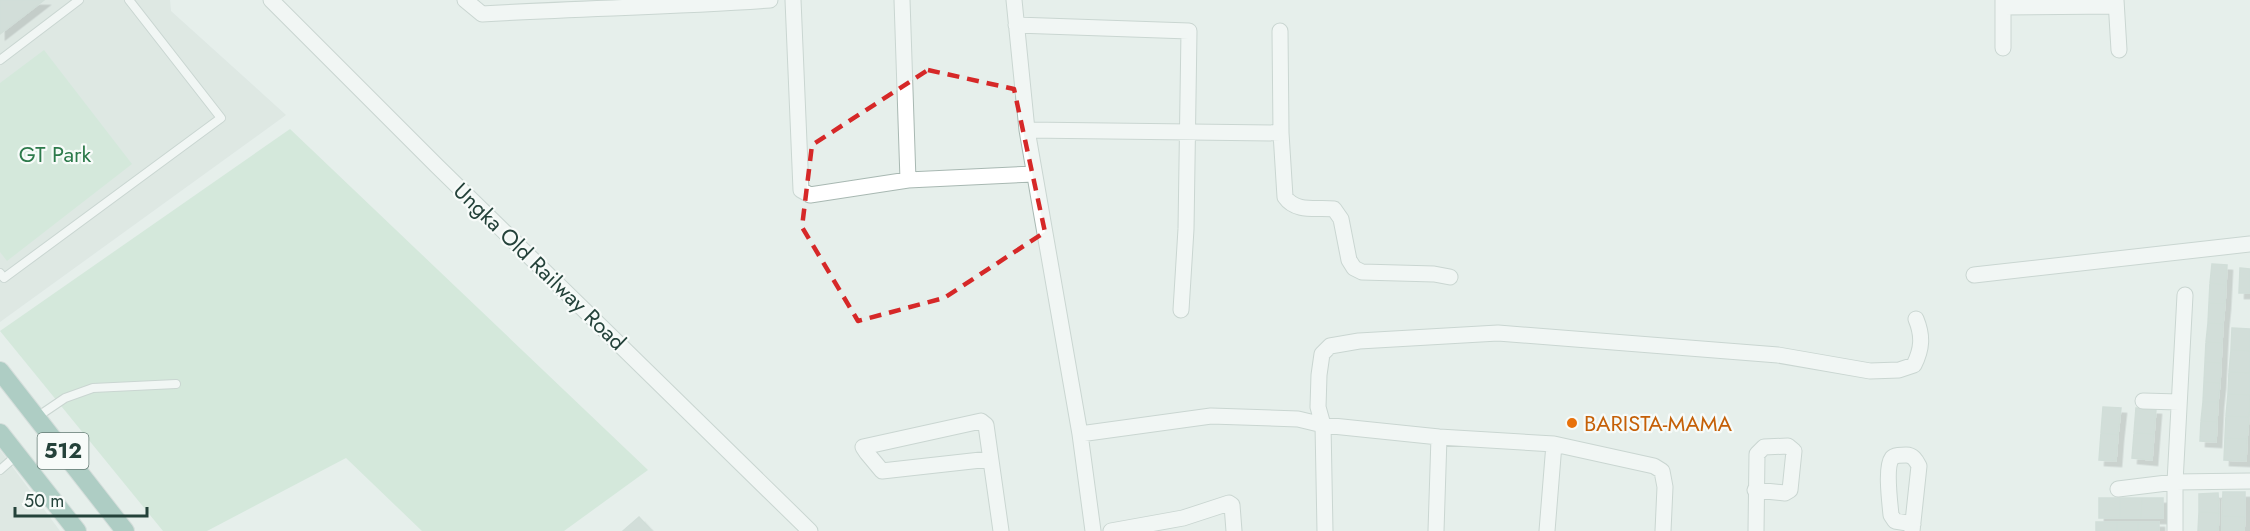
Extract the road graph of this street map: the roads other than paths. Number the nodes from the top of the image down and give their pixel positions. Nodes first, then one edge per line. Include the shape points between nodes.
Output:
1 (129, 0) edge
2 (271, 0) edge
3 (465, 0) edge
4 (770, 0) edge
5 (793, 0) edge
6 (902, 0) edge
7 (1014, 0) edge
8 (76, 1) edge
9 (692, 3) edge
10 (2003, 3) edge
11 (2116, 3) edge
12 (586, 4) edge
13 (482, 7) edge
14 (1016, 26) junction
15 (1280, 31) dead end
16 (2002, 48) dead end
17 (2119, 50) dead end
18 (0, 60) edge
19 (1027, 130) junction
20 (1187, 130) junction
21 (1281, 133) junction
22 (1034, 174) junction
23 (908, 180) junction
24 (2250, 244) edge
25 (0, 273) edge
26 (1974, 275) dead end
27 (1450, 277) dead end
28 (2185, 295) dead end
29 (1181, 310) dead end
30 (1916, 319) dead end
31 (0, 371) edge
32 (176, 384) dead end
33 (2143, 400) dead end
34 (2179, 402) junction
35 (37, 417) junction
36 (1323, 425) junction
37 (0, 433) edge
38 (1080, 434) junction
39 (1439, 437) junction
40 (1554, 444) junction
41 (17, 455) junction
42 (990, 459) junction
43 (0, 470) edge
44 (2250, 481) edge
45 (2175, 482) junction
46 (2118, 489) dead end
47 (1755, 490) dead end
48 (1185, 525) edge
49 (77, 531) edge
50 (126, 531) edge
51 (810, 531) edge
52 (1001, 531) edge
53 (1093, 531) edge
54 (1111, 531) edge
55 (1234, 531) edge
56 (1325, 531) edge
57 (1436, 531) edge
58 (1547, 531) edge
59 (1663, 531) edge
60 (1756, 531) edge
61 (2175, 531) edge

1 - 25 lane via 221,118 4,278
2 - 51 street, Ungka Old Railway Road
3 - 13 street
4 - 9 street
5 - 23 street via 801,190 810,195
6 - 23 street
7 - 14 street
8 - 18 lane
9 - 12 street
10 - 11 street
10 - 16 street
11 - 17 street
12 - 13 street
14 - 19 street
14 - 20 street via 1189,31
15 - 21 street
19 - 20 street
19 - 22 street
20 - 21 street
20 - 29 street
21 - 27 street via 1285,197 1296,207 1334,209 1341,219 1354,268 1362,272
22 - 23 street
22 - 38 street
24 - 26 street
28 - 34 street
30 - 36 street via 1921,333 1920,352 1914,365 1899,370 1870,371 1778,355 1498,333 1330,346 1322,354 1319,375 1318,407
31 - 35 main road, 512
32 - 35 lane via 93,388 65,398
33 - 34 street
34 - 45 street
35 - 50 main road, 512
36 - 38 street via 1298,419 1211,416
36 - 39 street
36 - 56 street
37 - 41 main road, 512
38 - 53 street
39 - 40 street
39 - 57 street
40 - 58 street
40 - 59 street via 1662,471
41 - 43 lane
41 - 49 main road, 512
42 - 42 street via 986,425 981,421 863,447 882,471
42 - 52 street
44 - 45 street
45 - 46 street
45 - 61 street
47 - 60 street
48 - 54 street
48 - 55 street via 1229,503

